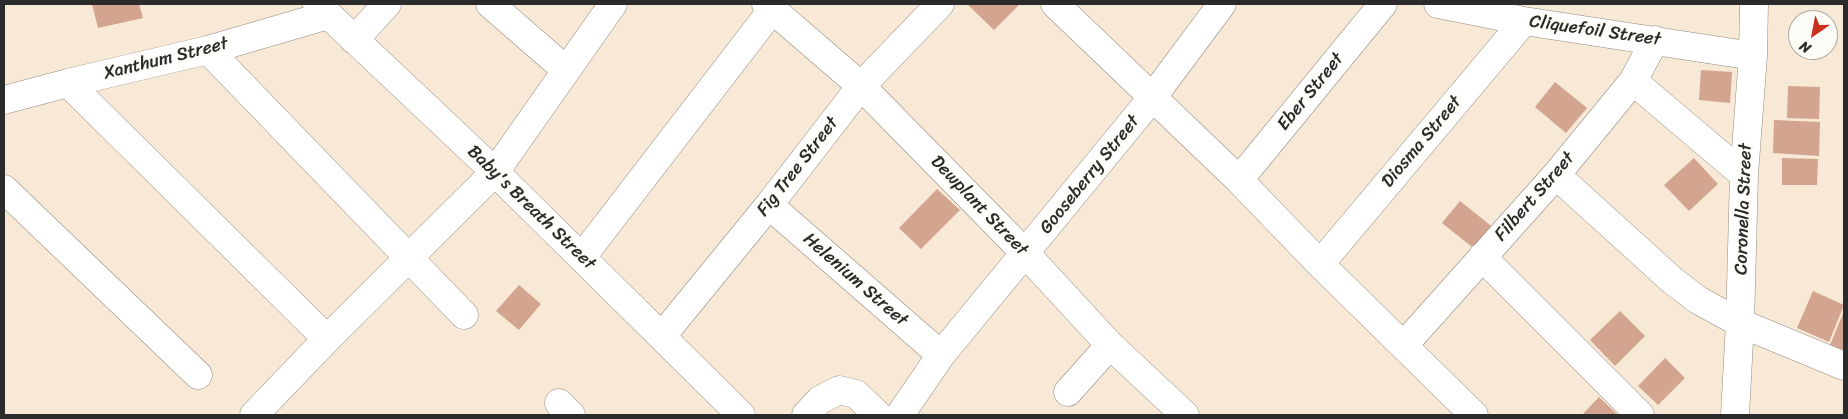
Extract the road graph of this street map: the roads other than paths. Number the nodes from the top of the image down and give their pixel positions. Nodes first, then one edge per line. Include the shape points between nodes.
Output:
1 (387, 4) edge
2 (490, 4) edge
3 (613, 4) edge
4 (940, 4) edge
5 (1055, 4) edge
6 (1222, 4) edge
7 (1382, 4) edge
8 (1438, 4) edge
9 (1754, 4) edge
10 (769, 7) edge
11 (323, 9) edge
12 (1524, 21) junction
13 (354, 40) junction
14 (1655, 40) junction
15 (208, 50) junction
16 (1754, 56) junction
17 (566, 70) junction
18 (1633, 81) junction
19 (68, 83) junction
20 (861, 86) junction
21 (1152, 98) junction
22 (4, 100) edge
23 (495, 172) junction
24 (1556, 175) junction
25 (1744, 175) junction
26 (1239, 180) junction
27 (4, 189) edge
28 (769, 205) junction
29 (1026, 254) junction
30 (1482, 257) junction
31 (408, 258) junction
32 (582, 258) junction
33 (1320, 264) junction
34 (464, 315) dead end
35 (1740, 323) junction
36 (662, 336) junction
37 (327, 339) junction
38 (1110, 345) junction
39 (1404, 345) junction
40 (941, 355) junction
41 (1844, 366) edge
42 (198, 375) dead end
43 (1068, 392) dead end
44 (254, 415) edge
45 (741, 415) edge
46 (806, 415) edge
47 (878, 415) edge
48 (900, 415) edge
49 (1185, 415) edge
50 (1474, 415) edge
51 (1640, 415) edge
52 (1735, 415) edge

1 - 13 street
2 - 17 street
3 - 17 street
4 - 20 street, Fig Tree Street
5 - 21 street
6 - 21 street, Gooseberry Street
7 - 26 street, Eber Street
8 - 12 street, Cliquefoil Street
9 - 16 street, Coronella Street
10 - 20 street, Dewplant Street
10 - 32 street
11 - 13 street, Baby's Breath Street
11 - 15 street, Xanthum Street
12 - 14 street, Cliquefoil Street
12 - 33 street, Diosma Street
13 - 23 street, Baby's Breath Street
14 - 16 street, Cliquefoil Street
14 - 18 street, Filbert Street
15 - 19 street, Xanthum Street
15 - 31 street
16 - 25 street, Coronella Street
17 - 23 street
18 - 24 street, Filbert Street
18 - 25 street
19 - 22 street, Xanthum Street
19 - 37 street
20 - 28 street, Fig Tree Street
20 - 29 street, Dewplant Street
21 - 26 street
21 - 29 street, Gooseberry Street
23 - 31 street
23 - 32 street, Baby's Breath Street
24 - 30 street, Filbert Street
24 - 35 street via 1673,281 1698,300
25 - 35 street, Coronella Street
26 - 33 street
27 - 42 street
28 - 36 street, Fig Tree Street
28 - 40 street, Helenium Street
29 - 38 street, Dewplant Street
29 - 40 street, Gooseberry Street
30 - 39 street, Filbert Street
30 - 51 street
31 - 34 street
31 - 37 street
32 - 36 street, Baby's Breath Street
33 - 39 street
35 - 41 street
35 - 52 street, Coronella Street
36 - 45 street, Baby's Breath Street
37 - 44 street
38 - 43 street
38 - 49 street, Dewplant Street
39 - 50 street
40 - 48 street, Gooseberry Street
46 - 47 street via 820,400 839,390 856,394

